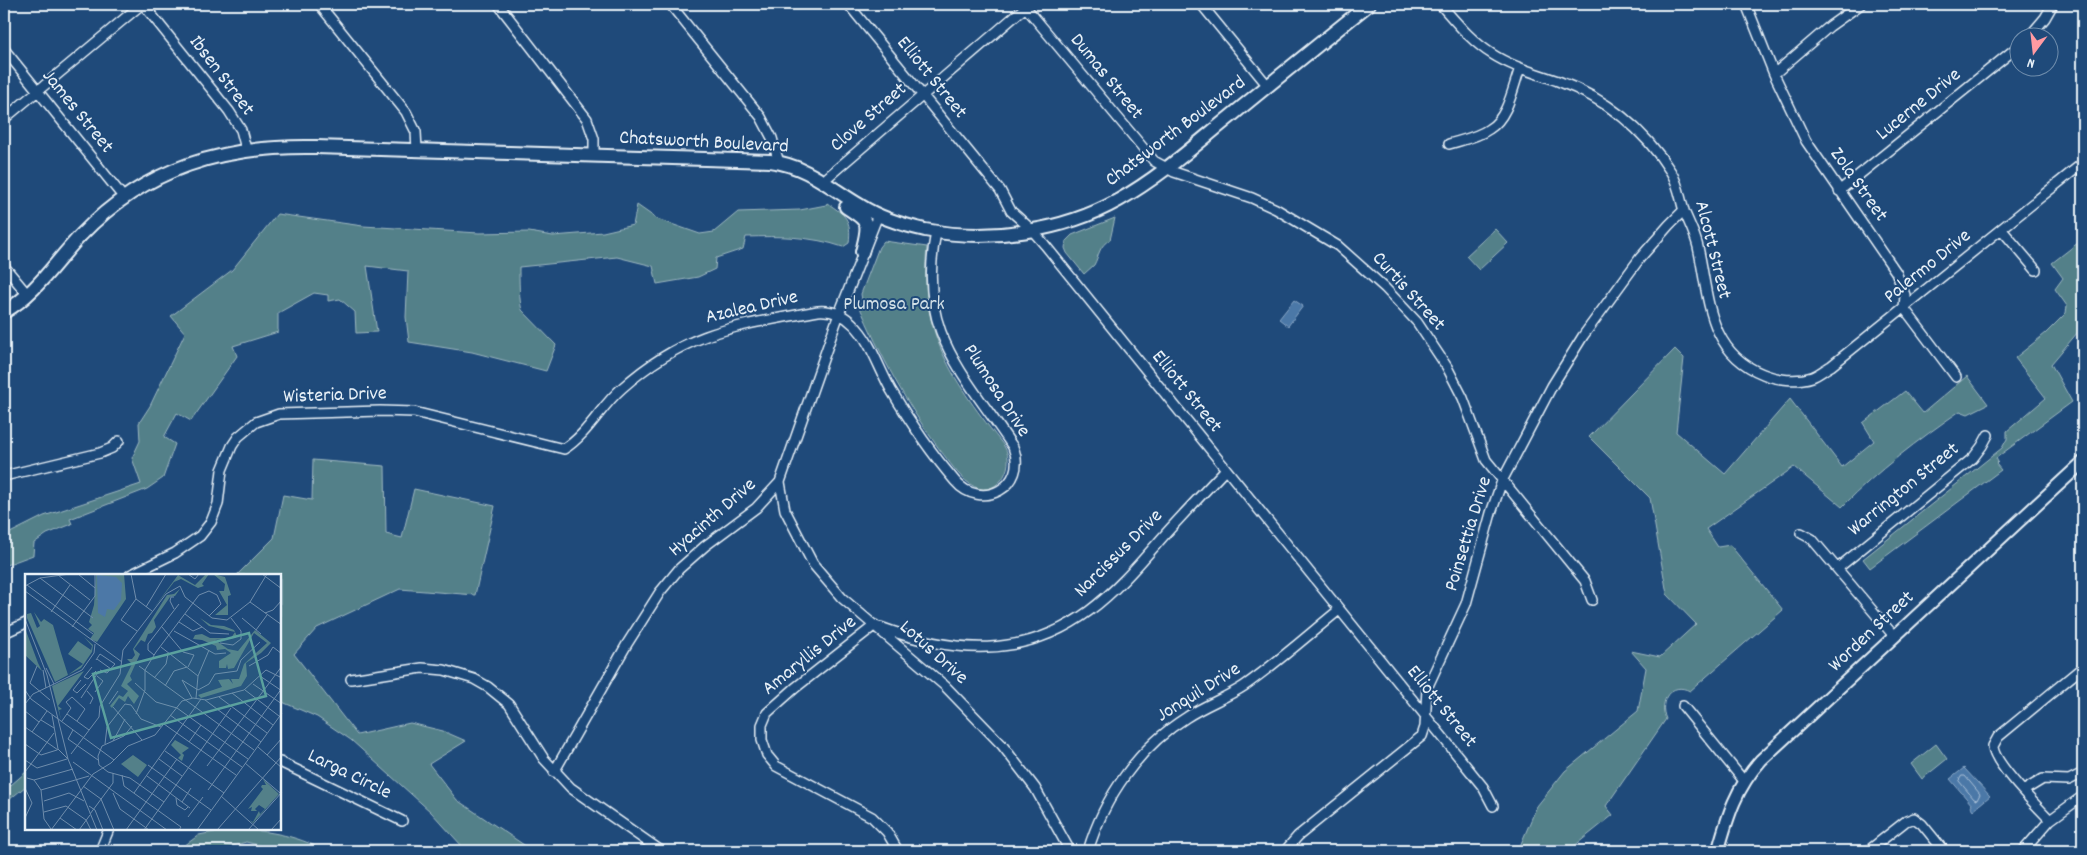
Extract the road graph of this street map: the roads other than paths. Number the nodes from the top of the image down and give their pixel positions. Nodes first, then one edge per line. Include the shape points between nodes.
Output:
1 (143, 4) edge
2 (319, 4) edge
3 (498, 4) edge
4 (670, 4) edge
5 (848, 4) edge
6 (1201, 4) edge
7 (1369, 4) edge
8 (1440, 4) edge
9 (1746, 4) edge
10 (1861, 4) edge
11 (2053, 4) edge
12 (1026, 5) edge
13 (2036, 28) edge
14 (4, 49) edge
15 (2010, 53) edge
16 (1520, 68) junction
17 (1774, 74) junction
18 (1268, 86) junction
19 (38, 91) junction
20 (922, 95) junction
21 (4, 119) edge
22 (1449, 144) dead end
23 (246, 149) junction
24 (417, 150) junction
25 (594, 156) junction
26 (779, 162) junction
27 (2083, 163) edge
28 (1166, 168) junction
29 (823, 181) junction
30 (836, 190) junction
31 (1839, 191) junction
32 (124, 198) junction
33 (1684, 210) junction
34 (878, 215) junction
35 (1032, 230) junction
36 (2002, 230) junction
37 (936, 232) junction
38 (862, 252) junction
39 (4, 266) edge
40 (2036, 270) dead end
41 (28, 295) junction
42 (1904, 308) junction
43 (4, 312) edge
44 (839, 314) junction
45 (1956, 377) dead end
46 (1786, 380) joint
47 (1988, 435) dead end
48 (119, 441) dead end
49 (564, 449) joint
50 (2083, 462) edge
51 (1226, 469) junction
52 (4, 476) edge
53 (1502, 481) junction
54 (780, 482) junction
55 (1800, 533) dead end
56 (1838, 568) junction
57 (132, 574) edge
58 (1592, 600) dead end
59 (1339, 610) junction
60 (25, 623) edge
61 (875, 625) junction
62 (4, 633) edge
63 (1894, 636) junction
64 (2083, 666) edge
65 (351, 678) dead end
66 (1683, 706) dead end
67 (1425, 714) junction
68 (281, 762) edge
69 (554, 772) junction
70 (2083, 773) edge
71 (1744, 781) junction
72 (2023, 791) junction
73 (2083, 796) edge
74 (1492, 806) dead end
75 (2050, 820) junction
76 (402, 821) dead end
77 (109, 830) edge
78 (100, 851) edge
79 (661, 851) edge
80 (898, 851) edge
81 (1070, 851) edge
82 (1088, 851) edge
83 (1285, 851) edge
84 (1718, 851) edge
85 (1868, 851) edge
86 (1944, 851) edge
87 (2022, 851) edge

1 - 19 street
1 - 23 street, Ibsen Street via 230,111 241,130
2 - 24 street via 406,112 416,132
3 - 25 street via 587,119
4 - 26 street via 761,116
5 - 20 street, Elliott Street
6 - 18 street
7 - 18 main road, Chatsworth Boulevard
8 - 16 street, Alcott Street via 1474,41
9 - 17 street, Zola Street
10 - 17 street
11 - 13 street
12 - 20 street, Clove Street
12 - 28 street, Dumas Street via 1149,158
14 - 19 street, James Street
15 - 31 street, Lucerne Drive
16 - 22 street via 1496,124 1484,132
16 - 33 street, Alcott Street via 1595,97 1628,122 1667,165
17 - 31 street, Zola Street via 1806,141
18 - 28 main road, Chatsworth Boulevard
19 - 21 street
19 - 32 street, James Street
20 - 29 street, Clove Street
20 - 35 street, Elliott Street via 1000,190 1011,211
23 - 24 main road, Chatsworth Boulevard via 294,146
23 - 32 main road, Chatsworth Boulevard via 177,168
24 - 25 main road, Chatsworth Boulevard
25 - 26 main road, Chatsworth Boulevard
26 - 29 main road, Chatsworth Boulevard
27 - 36 street, Palermo Drive
28 - 35 main road, Chatsworth Boulevard via 1109,205 1069,221
28 - 53 street, Curtis Street via 1276,209 1338,246 1362,266 1401,304 1434,346 1463,398 1485,457
29 - 30 main road, Chatsworth Boulevard
30 - 34 main road, Chatsworth Boulevard
30 - 38 main road via 844,206 866,221
31 - 42 street, Zola Street via 1896,272 1905,295
32 - 41 main road, Chatsworth Boulevard via 90,225
33 - 46 street, Alcott Street via 1697,244 1713,323 1723,340 1736,357 1757,372
33 - 53 street, Poinsettia Drive via 1640,258 1577,346 1533,419
34 - 37 main road, Chatsworth Boulevard
34 - 38 street, Hyacinth Drive
35 - 37 main road, Chatsworth Boulevard via 979,234
35 - 51 street, Elliott Street
36 - 40 street
36 - 42 street, Palermo Drive
37 - 44 street, Plumosa Drive via 930,274 935,313 955,364 1014,451 1014,471 1004,489 990,494 975,494 956,482 891,390 861,333
38 - 44 street, Hyacinth Drive
39 - 41 street
41 - 43 main road, Chatsworth Boulevard
42 - 45 street, Zola Street
42 - 46 street, Palermo Drive via 1831,366 1811,377
44 - 49 street, Azalea Drive via 818,311 759,320 726,328 685,344 629,381 575,442
44 - 54 street, Hyacinth Drive
47 - 56 street, Warrington Street via 1973,458
48 - 52 street via 100,454
49 - 57 street, Wisteria Drive via 414,412 278,414 256,422 232,446 222,470 218,504 211,522 200,536 175,554
50 - 63 street, Worden Street
51 - 59 street, Elliott Street
51 - 61 street, Narcissus Drive via 1138,567 1108,595 1090,611 1050,633 1011,645 963,647 919,641
53 - 58 street, Curtis Street via 1585,581
53 - 67 street, Poinsettia Drive via 1466,604 1427,688
54 - 61 street, Lotus Drive via 785,510 813,564 842,598
54 - 69 street, Hyacinth Drive via 756,508 679,569 660,592
55 - 56 street via 1812,539
56 - 63 street
59 - 67 street, Elliott Street
59 - 82 street, Jonquil Drive via 1242,687 1187,716 1149,746 1108,802
60 - 62 street
61 - 80 street, Amaryllis Drive via 767,713 762,725 762,740 767,755 776,766 872,817 887,832
61 - 81 street, Lotus Drive via 945,686 1002,744 1035,788
63 - 71 street, Worden Street via 1762,760
64 - 72 street via 1994,742 1995,756
65 - 69 street via 422,668 444,670 474,679 509,704
66 - 71 street
67 - 74 street, Elliott Street via 1483,787
67 - 83 street, Poinsettia Drive via 1422,736 1298,836
68 - 76 street, Larga Circle
69 - 79 street via 571,788
70 - 72 street via 2069,780 2043,779
71 - 84 street, Worden Street
72 - 75 street
73 - 75 street
75 - 87 street
77 - 78 street
85 - 86 street via 1914,818

